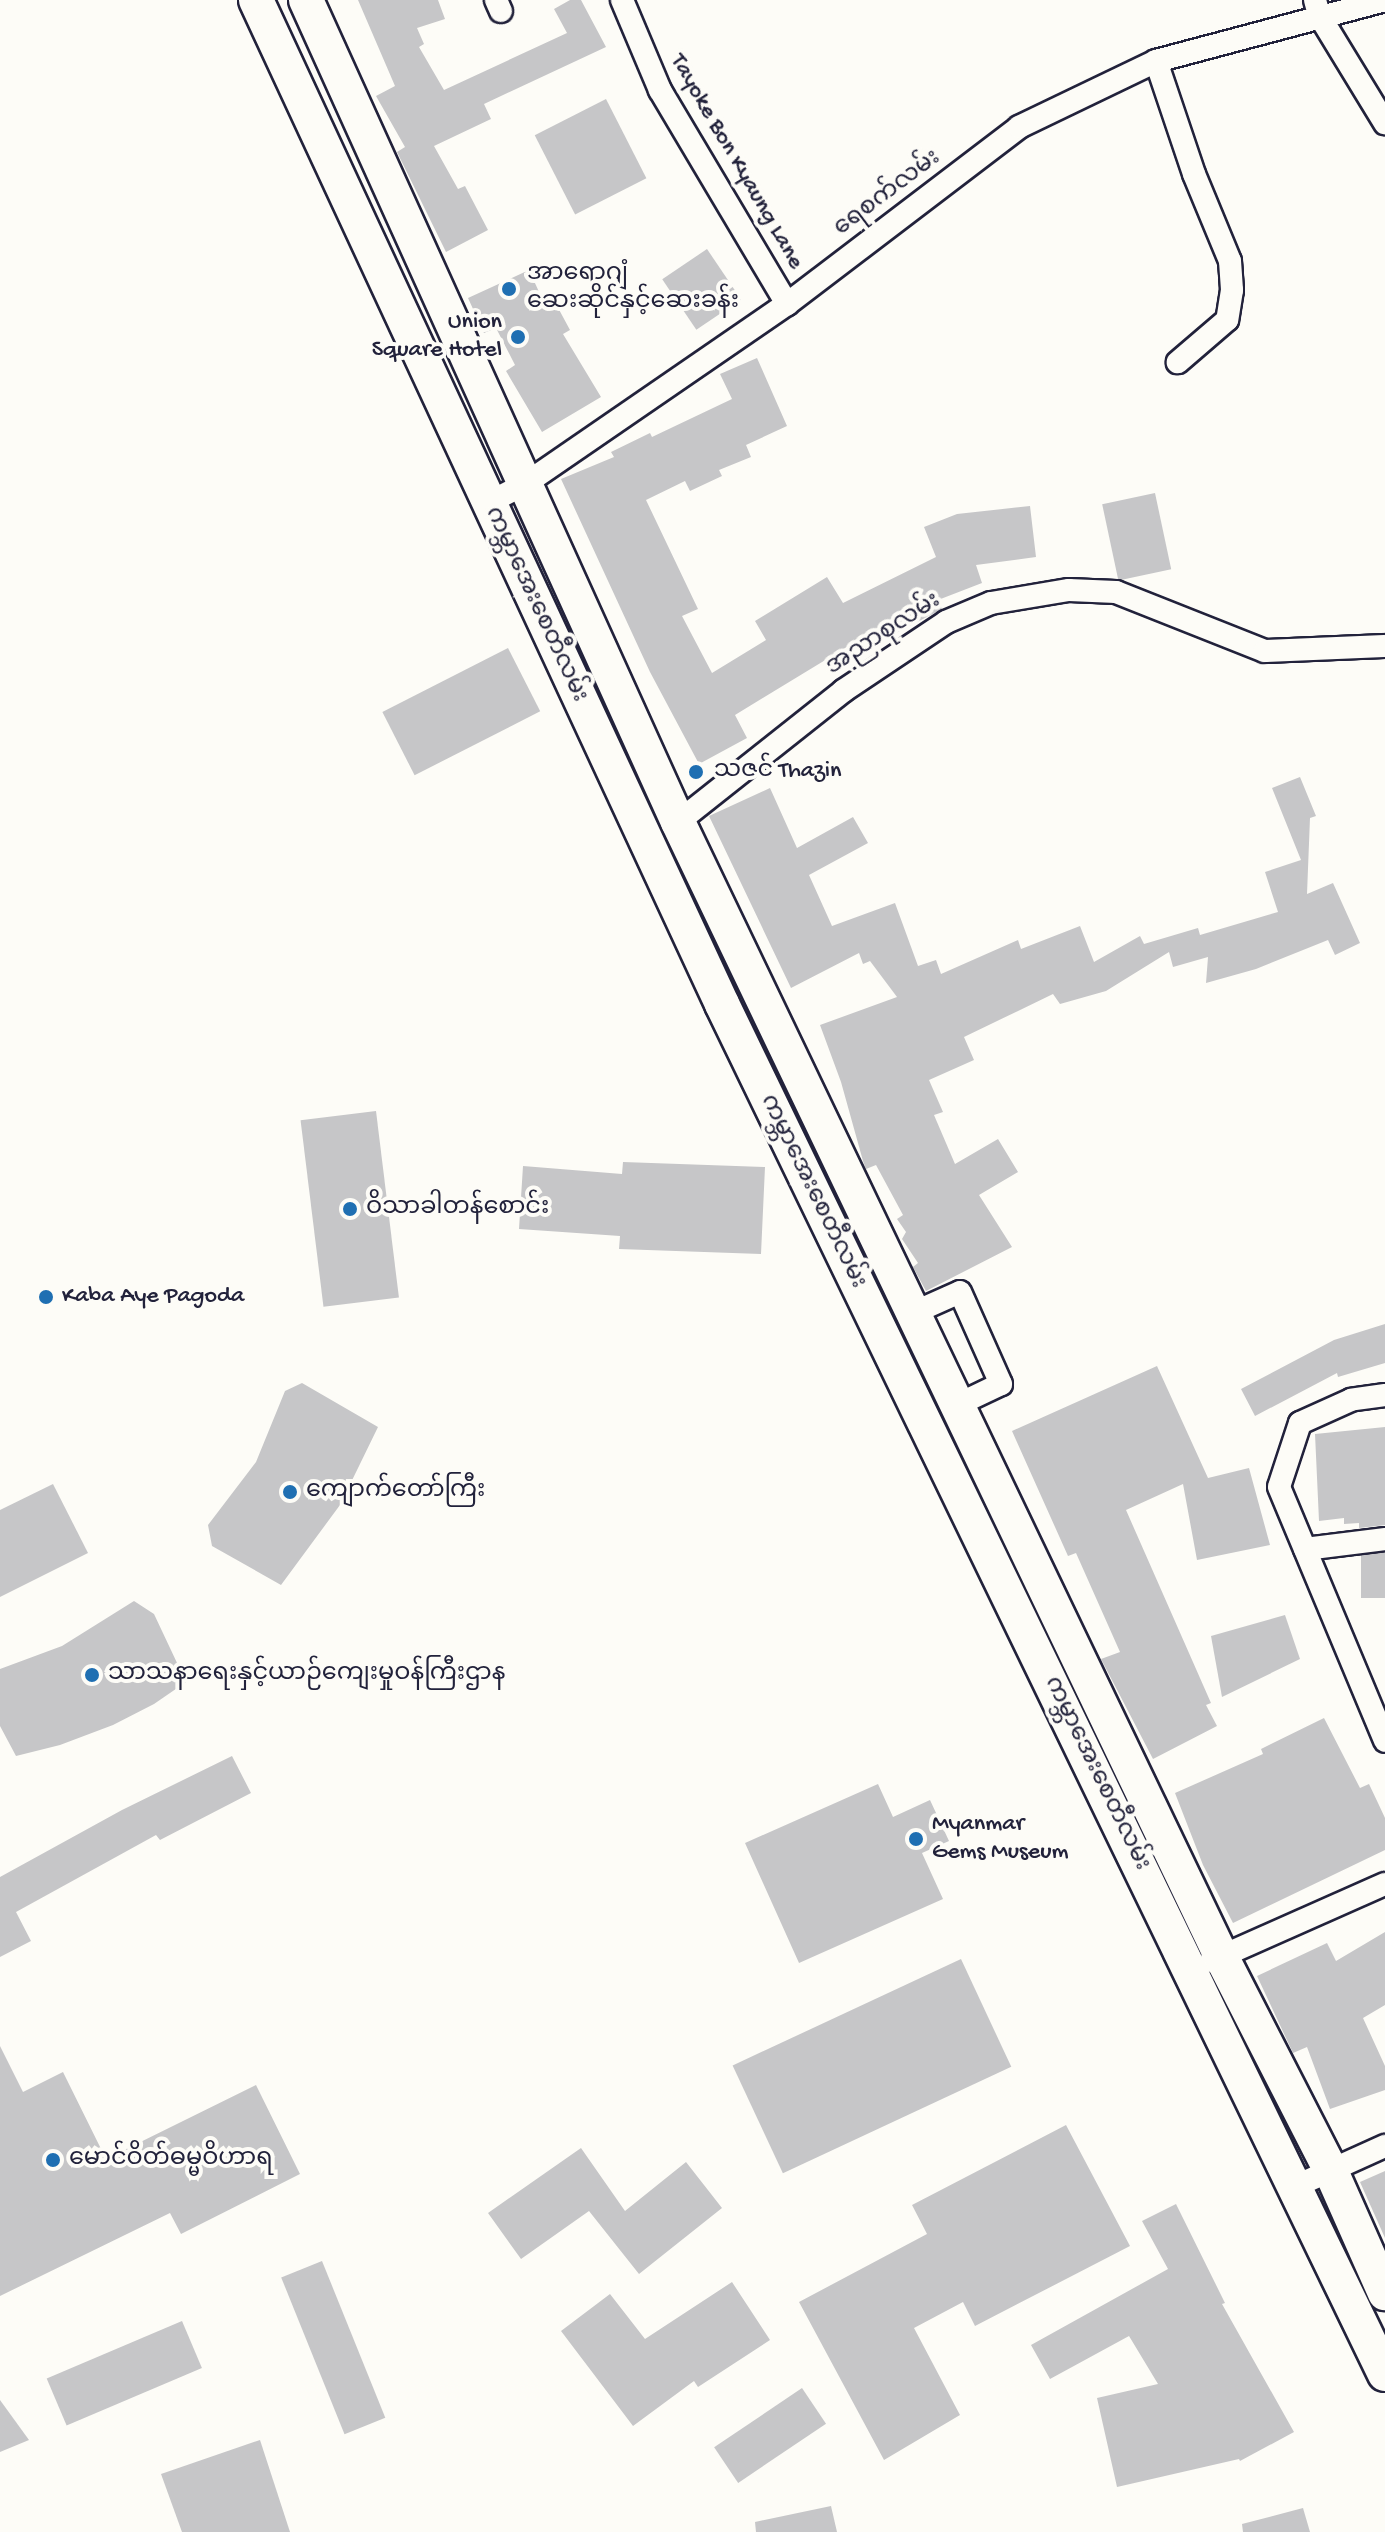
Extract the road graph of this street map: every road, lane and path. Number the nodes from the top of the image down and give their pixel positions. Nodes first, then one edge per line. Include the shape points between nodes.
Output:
1 (256, 0) edge
2 (306, 0) edge
3 (622, 0) edge
4 (1385, 0) edge
5 (1317, 8) edge
6 (1156, 61) junction
7 (336, 63) junction
8 (295, 83) junction
9 (1385, 123) edge
10 (393, 186) junction
11 (350, 204) junction
12 (787, 304) junction
13 (1178, 362) dead end
14 (525, 484) junction
15 (488, 503) junction
16 (1385, 646) edge
17 (678, 822) junction
18 (913, 1313) junction
19 (1385, 1395) edge
20 (957, 1405) junction
21 (1385, 1539) edge
22 (1305, 1549) junction
23 (1385, 1741) edge
24 (1385, 1884) edge
25 (1207, 1963) junction
26 (1294, 2097) junction
27 (1260, 2114) junction
28 (1385, 2146) edge
29 (1330, 2169) junction
30 (1294, 2187) junction
31 (1385, 2293) edge
32 (1385, 2374) edge

1 - 8 main road, ကမ္ဘာအေးစေတီလမ်း
2 - 7 main road, ကမ္ဘာအေးစေတီလမ်း
3 - 12 street, Tayoke Bon Kyaung Lane via 660,90
4 - 5 street, ရေစက်လမ်း
5 - 6 street, ရေစက်လမ်း
5 - 9 street
6 - 12 street, ရေစက်လမ်း via 1019,127
6 - 13 street via 1230,261 1227,320
7 - 8 main road
7 - 10 main road, ကမ္ဘာအေးစေတီလမ်း
8 - 11 main road, ကမ္ဘာအေးစေတီလမ်း
10 - 11 main road
10 - 14 main road, ကမ္ဘာအေးစေတီလမ်း
11 - 15 main road, ကမ္ဘာအေးစေတီလမ်း
12 - 14 street, ရေစက်လမ်း
14 - 15 street, ရေစက်လမ်း
14 - 17 main road, ကမ္ဘာအေးစေတီလမ်း
15 - 25 main road, ကမ္ဘာအေးစေတီလမ်း via 942,1464
16 - 17 street, အညာစုလမ်း via 1265,651 1116,592 1069,590 991,603 946,622 843,691
17 - 18 main road, ကမ္ဘာအေးစေတီလမ်း
18 - 20 main road, ကမ္ဘာအေးစေတီလမ်း
18 - 20 street via 960,1292 1001,1384
19 - 22 street via 1351,1400 1300,1423 1279,1487
20 - 25 main road, ကမ္ဘာအေးစေတီလမ်း
21 - 22 street
22 - 23 street
24 - 25 street
25 - 26 main road, ကမ္ဘာအေးစေတီလမ်း
25 - 27 main road, ကမ္ဘာအေးစေတီလမ်း
26 - 27 main road
26 - 29 main road, ကမ္ဘာအေးစေတီလမ်း
27 - 30 main road, ကမ္ဘာအေးစေတီလမ်း
28 - 29 street
29 - 30 street
29 - 31 main road, ကမ္ဘာအေးစေတီလမ်း
30 - 32 main road, ကမ္ဘာအေးစေတီလမ်း

